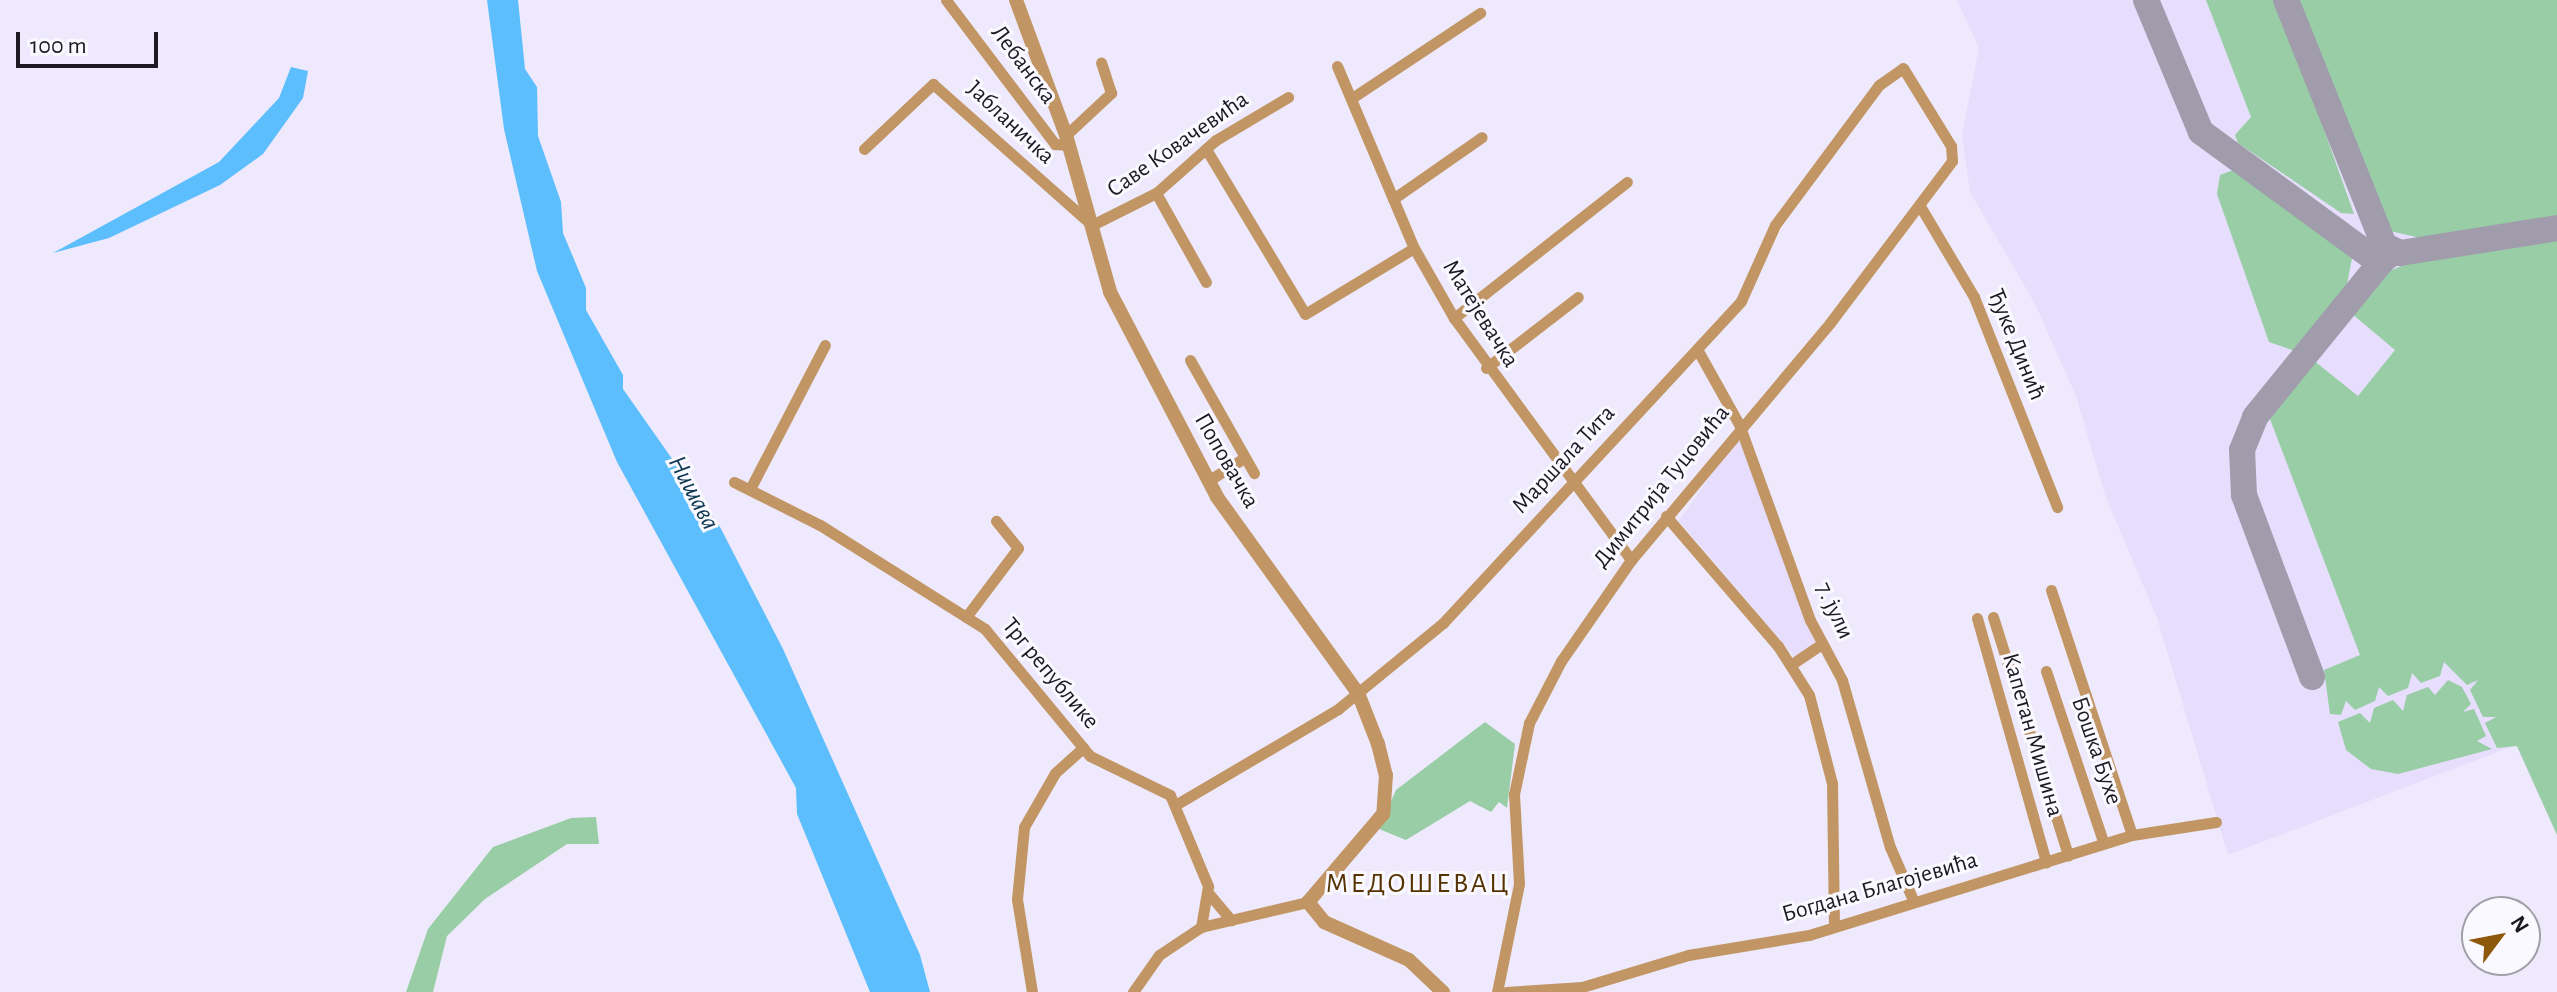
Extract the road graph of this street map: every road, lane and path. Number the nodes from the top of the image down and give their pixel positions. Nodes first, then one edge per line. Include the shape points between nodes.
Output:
1 (946, 0) edge
2 (1016, 0) edge
3 (1480, 13) dead end
4 (1101, 63) dead end
5 (1337, 66) dead end
6 (1903, 68) joint
7 (1288, 97) dead end
8 (1352, 98) junction
9 (1482, 137) dead end
10 (1068, 140) junction
11 (864, 149) dead end
12 (1206, 149) junction
13 (1627, 182) dead end
14 (1156, 193) junction
15 (1393, 199) junction
16 (1920, 206) junction
17 (1092, 225) junction
18 (1414, 248) junction
19 (1206, 282) dead end
20 (1578, 297) dead end
21 (1454, 318) junction
22 (825, 345) dead end
23 (1697, 349) junction
24 (1190, 360) dead end
25 (1486, 368) junction
26 (1739, 424) junction
27 (1244, 458) junction
28 (1254, 473) dead end
29 (1208, 481) junction
30 (734, 482) dead end
31 (1571, 482) junction
32 (751, 487) junction
33 (2057, 507) dead end
34 (1666, 516) junction
35 (996, 521) dead end
36 (1631, 560) junction
37 (2051, 590) dead end
38 (966, 617) junction
39 (1993, 617) dead end
40 (1977, 618) dead end
41 (1822, 644) junction
42 (1792, 664) junction
43 (2046, 671) dead end
44 (1358, 693) junction
45 (1083, 748) junction
46 (1177, 804) junction
47 (2216, 822) dead end
48 (2132, 835) junction
49 (2104, 844) junction
50 (2068, 855) junction
51 (2046, 862) junction
52 (1210, 895) junction
53 (1913, 900) junction
54 (1308, 902) junction
55 (1231, 920) junction
56 (1201, 927) junction
57 (1834, 927) junction
58 (1032, 992) edge
59 (1133, 992) edge
60 (1443, 992) edge
61 (1497, 992) edge
62 (1506, 992) edge

1 - 10 street, Лебанска via 1055,144
2 - 10 street, Поповачка
3 - 8 street
4 - 10 street via 1111,93
5 - 8 street, Матејевачка
6 - 16 street, Димитрија Туцовића via 1953,154
6 - 23 street, Маршала Тита via 1879,85 1775,225 1741,301
7 - 12 street, Саве Ковачевића
8 - 15 street, Матејевачка
9 - 15 street
10 - 17 street, Поповачка
11 - 17 street, Јабланичка via 933,84
12 - 14 street, Саве Ковачевића
12 - 18 street via 1305,314
13 - 21 street
14 - 17 street, Саве Ковачевића
14 - 19 street
15 - 18 street, Матејевачка
16 - 26 street, Димитрија Туцовића
16 - 33 street, Ђуке Динић via 1974,297
17 - 29 street, Поповачка via 1110,292
18 - 21 street, Матејевачка
20 - 25 street
21 - 25 street, Матејевачка
22 - 32 street
23 - 26 street, 7. јули
23 - 31 street, Маршала Тита
24 - 27 street
25 - 31 street, Матејевачка
26 - 34 street, Димитрија Туцовића
26 - 41 street, 7. јули
27 - 28 street
27 - 29 street
29 - 44 street, Поповачка
30 - 32 street, Трг републике
31 - 36 street, Матејевачка
31 - 44 street, Маршала Тита via 1443,623
32 - 38 street, Трг републике
34 - 36 street, Димитрија Туцовића
34 - 42 street
35 - 38 street via 1018,548
36 - 61 street, Димитрија Туцовића via 1561,661 1529,723 1513,812 1519,884
37 - 48 street
38 - 45 street, Трг републике via 1009,652
39 - 50 street
40 - 51 street, Капетан Мишина
41 - 42 street
41 - 53 street, 7. јули via 1842,680 1890,847
42 - 57 street via 1817,718 1832,783
43 - 49 street, Бошка Бухе
44 - 46 street, Маршала Тита
44 - 54 street, Поповачка via 1383,759 1385,809
45 - 46 street, Трг републике
45 - 58 street via 1055,773 1024,827 1017,899
46 - 52 street
47 - 48 street, Богдана Благојевића
48 - 49 street, Богдана Благојевића
49 - 50 street, Богдана Благојевића
50 - 51 street, Богдана Благојевића
51 - 53 street, Богдана Благојевића
52 - 55 street
52 - 56 street
53 - 57 street, Богдана Благојевића
54 - 55 street
54 - 60 street via 1324,922 1409,960
55 - 56 street
56 - 59 street via 1159,955
57 - 62 street, Богдана Благојевића via 1688,955 1582,987

